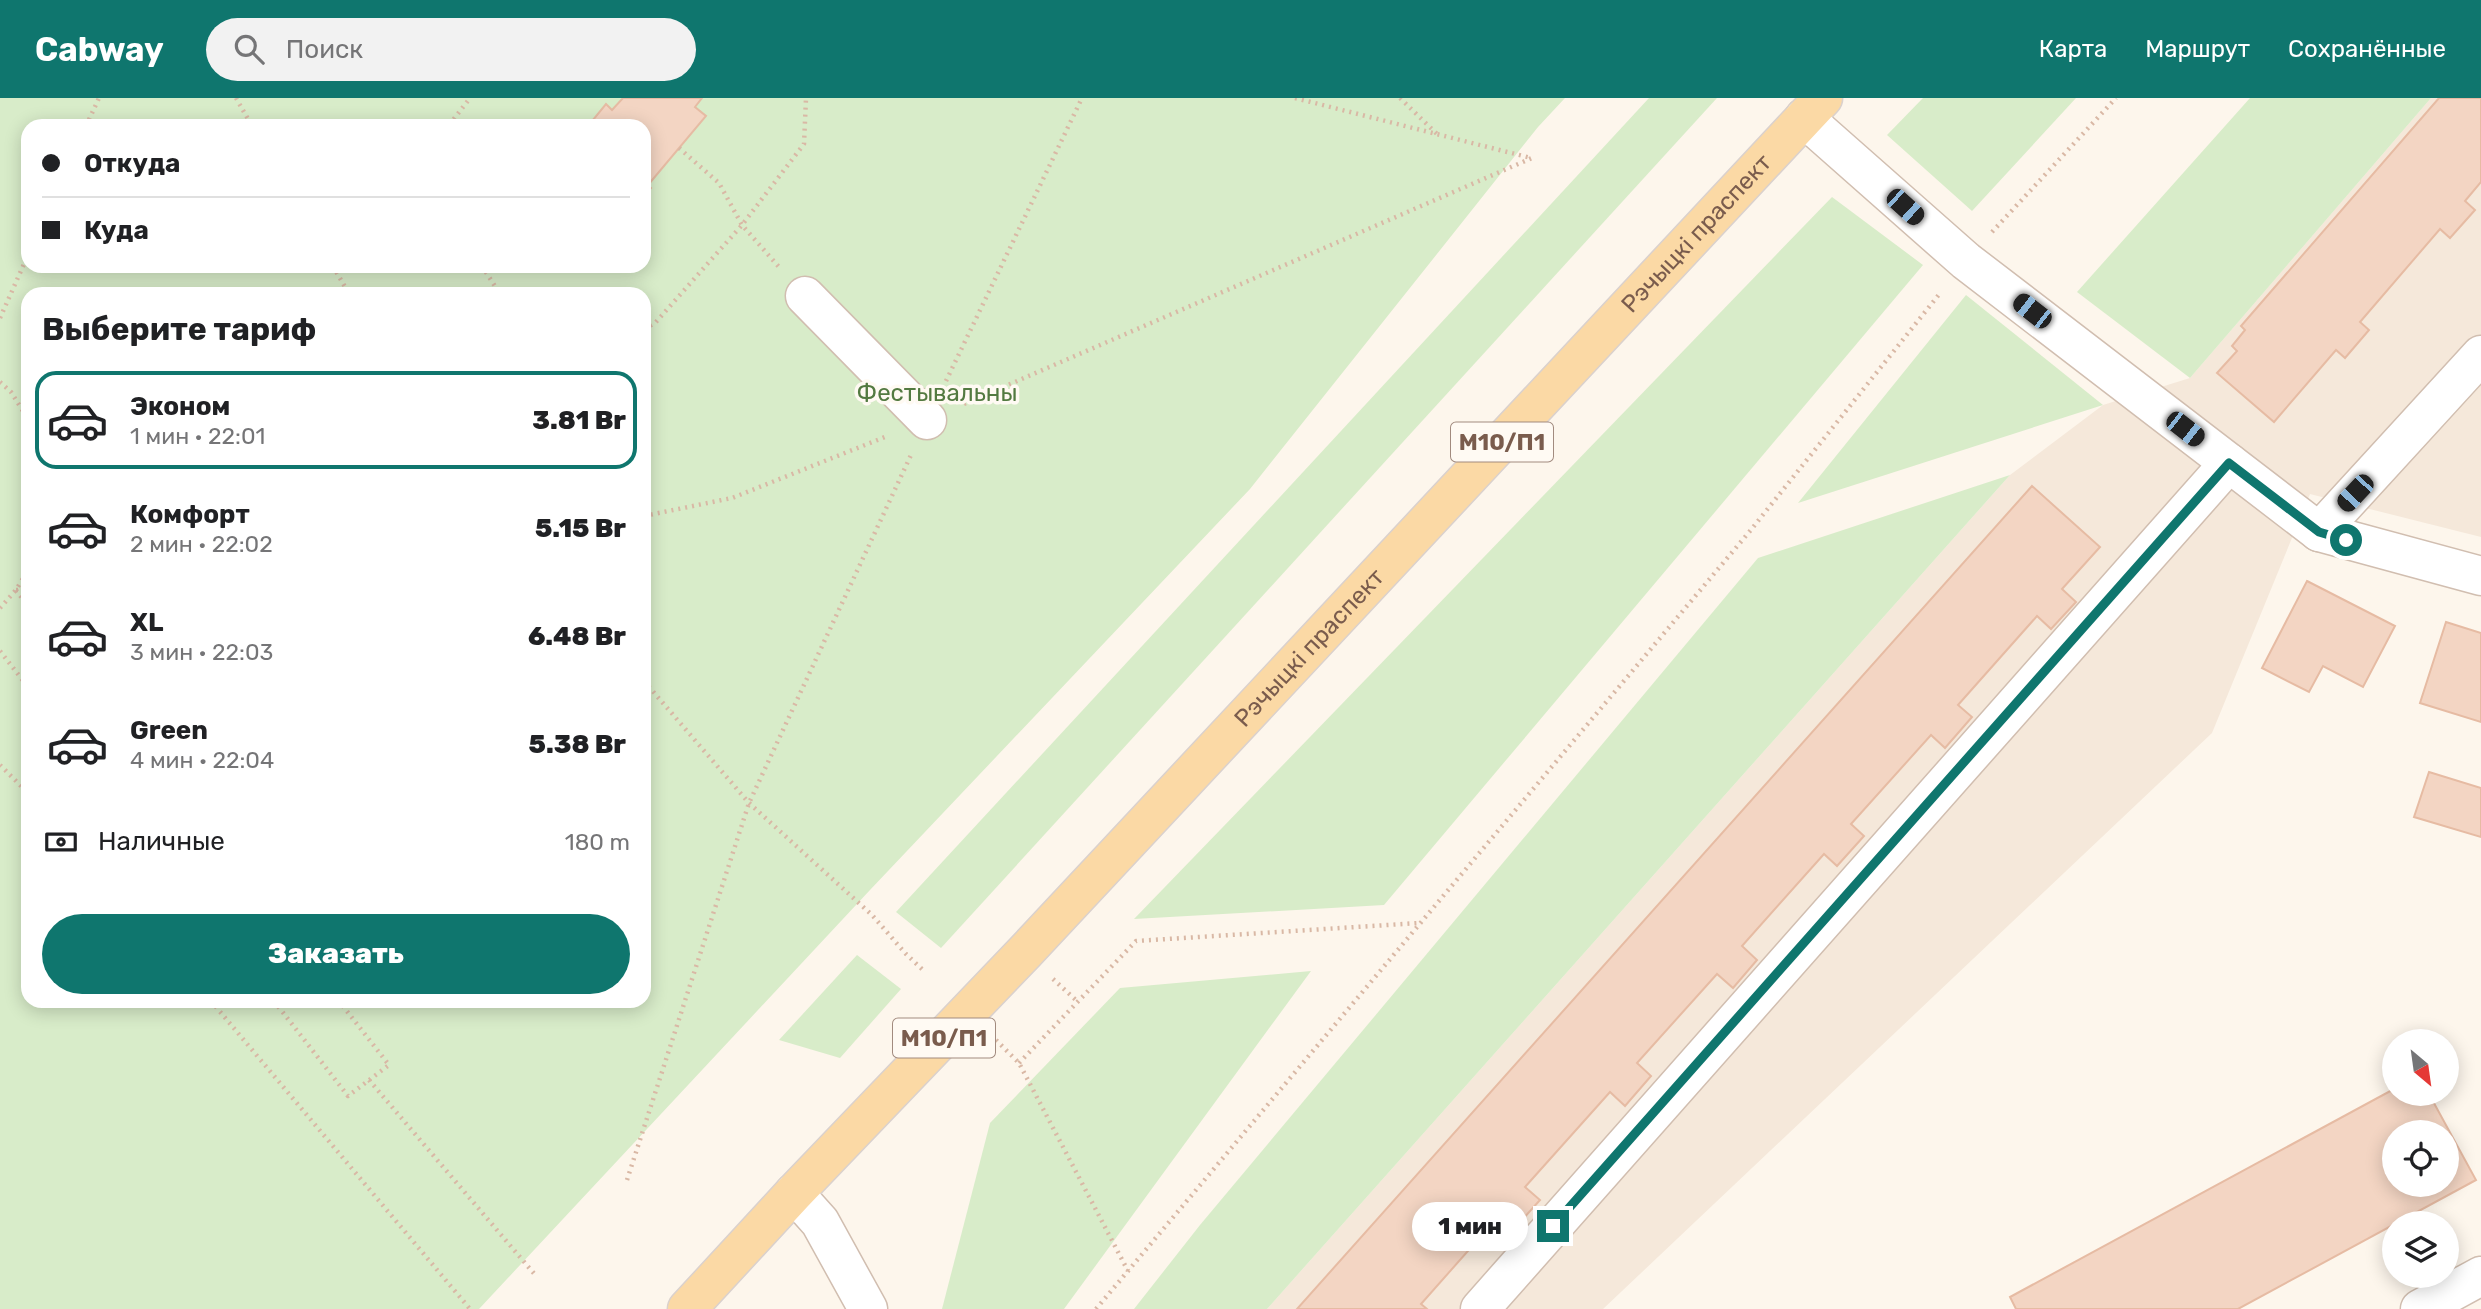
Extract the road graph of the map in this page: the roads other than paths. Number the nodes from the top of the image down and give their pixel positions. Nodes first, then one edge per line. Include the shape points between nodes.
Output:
1 (1814, 108) edge
2 (805, 296) road end
3 (2481, 355) edge
4 (928, 420) road end
5 (2229, 463) junction
6 (2319, 532) junction
7 (2481, 576) edge
8 (794, 1194) junction
9 (2481, 1276) edge
10 (687, 1309) edge
11 (868, 1309) edge
12 (1480, 1309) edge
13 (2420, 1309) edge

1 - 5 street via 1966,261
1 - 8 main road, Рэчыцкі праспект / М10/П1
2 - 4 street
3 - 6 street
5 - 6 street
5 - 12 street
6 - 7 street
8 - 10 main road, Рэчыцкі праспект / М10/П1
8 - 11 street via 820,1222
9 - 13 street

